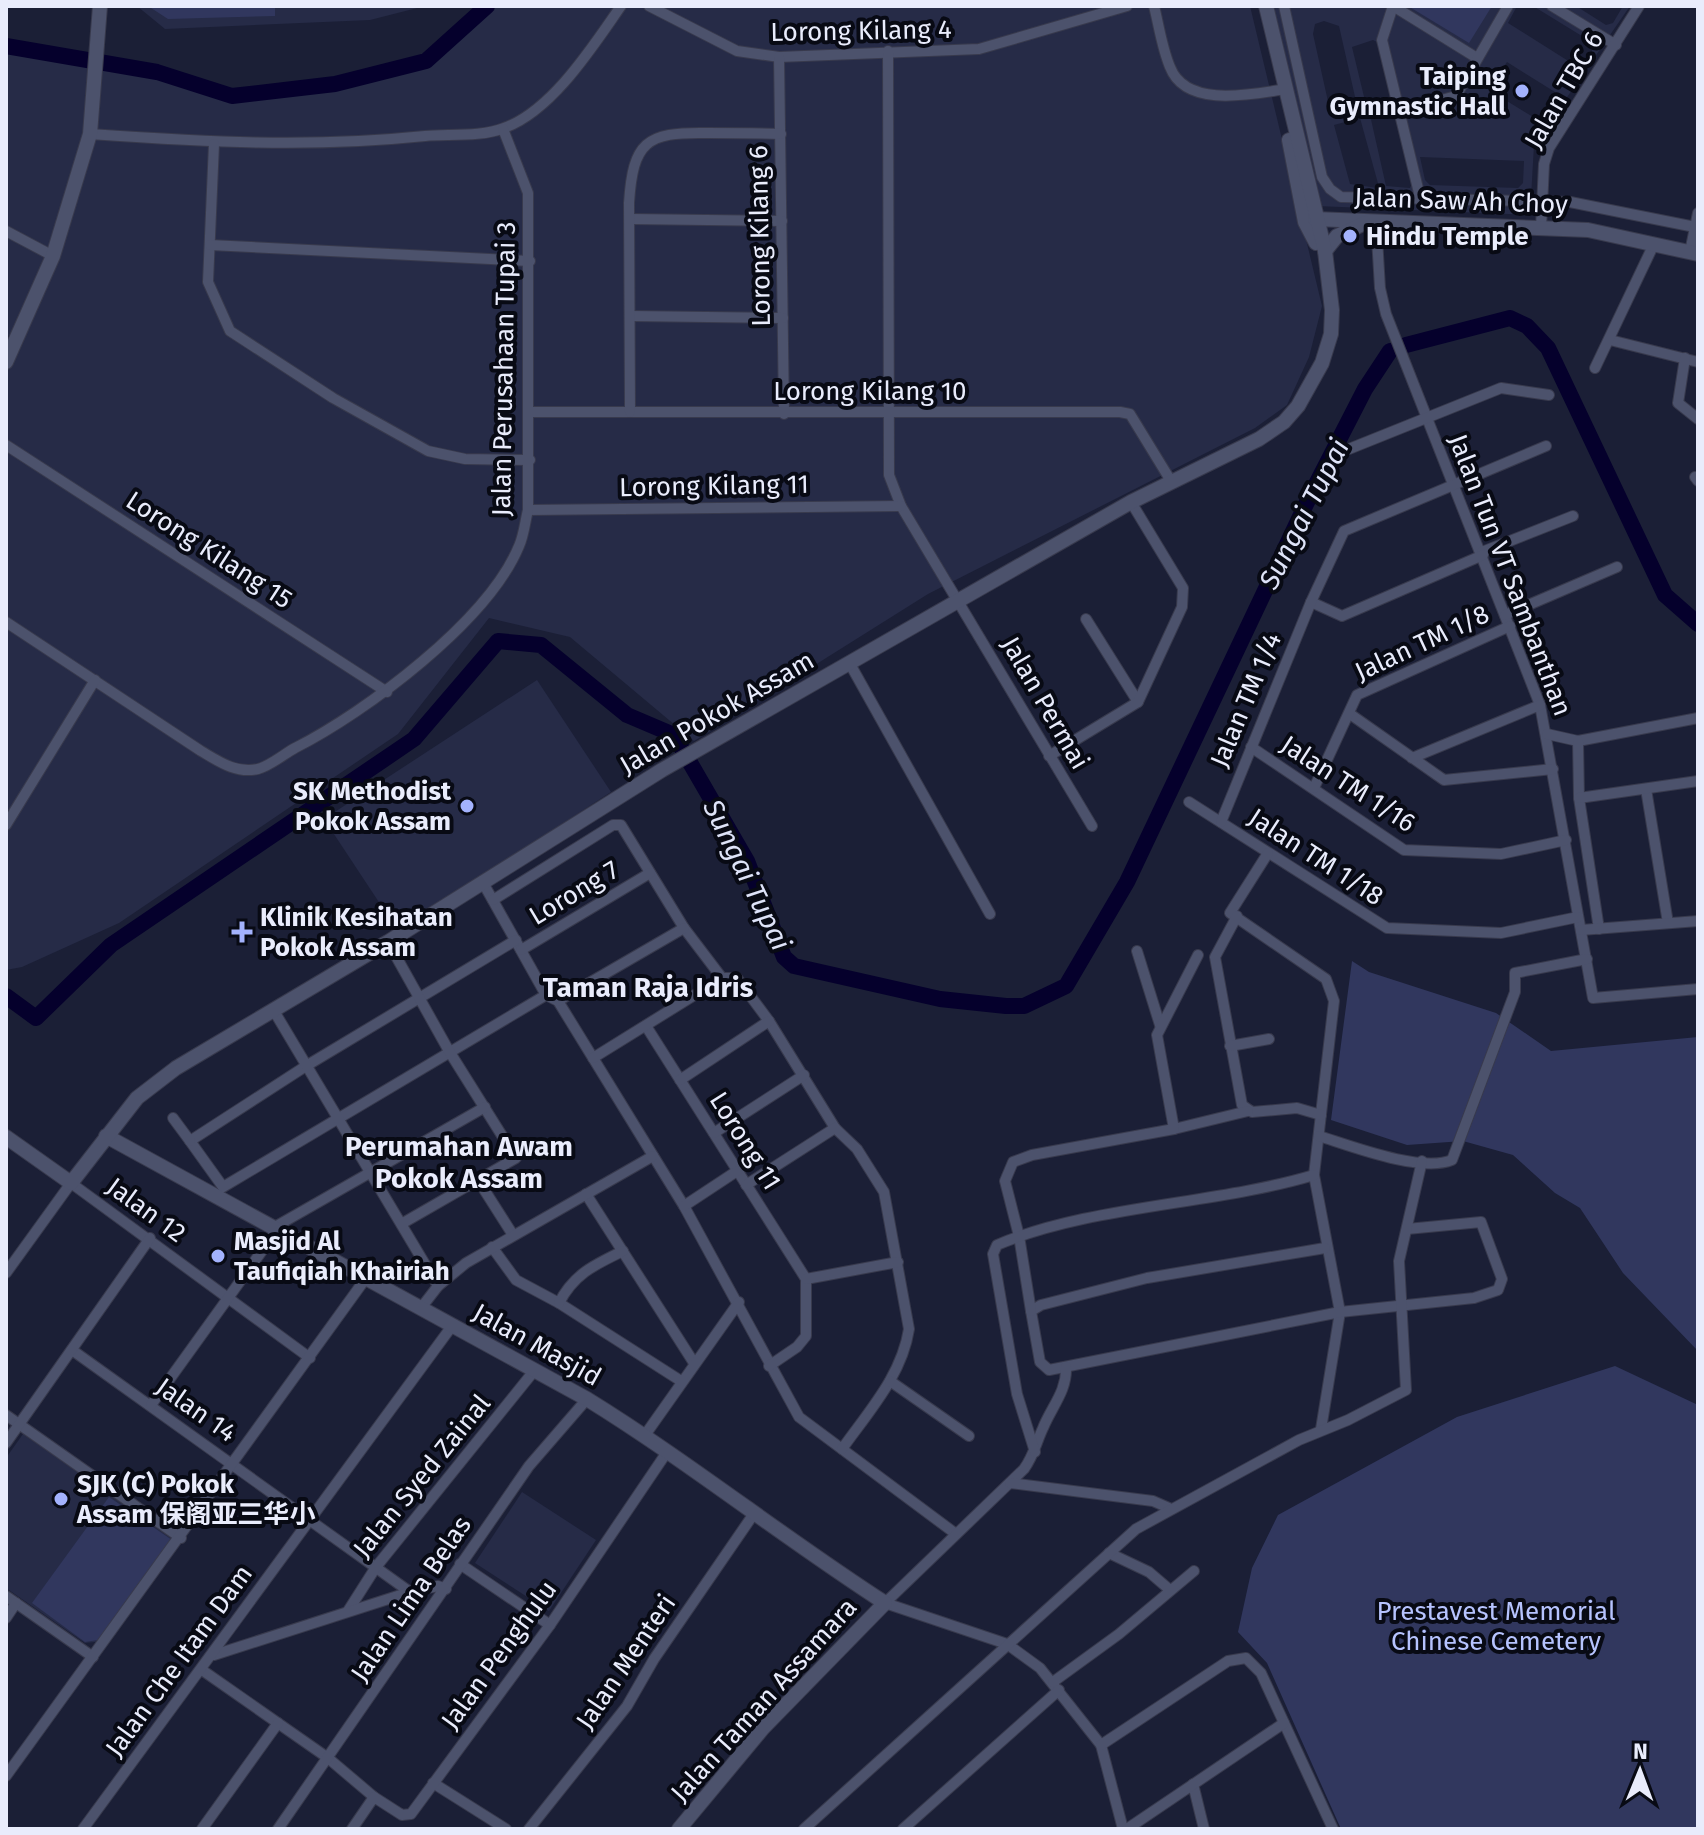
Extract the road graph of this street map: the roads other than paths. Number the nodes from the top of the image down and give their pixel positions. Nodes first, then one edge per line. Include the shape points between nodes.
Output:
1 (621, 6) edge
2 (649, 6) edge
3 (1127, 6) edge
4 (1154, 6) edge
5 (1266, 6) edge
6 (1284, 6) edge
7 (1393, 6) edge
8 (1508, 6) edge
9 (1552, 6) edge
10 (1639, 6) edge
11 (100, 12) edge
12 (1616, 45) junction
13 (888, 51) junction
14 (779, 57) junction
15 (1477, 58) junction
16 (1286, 89) junction
17 (1291, 111) junction
18 (1401, 111) junction
19 (503, 129) junction
20 (90, 134) junction
21 (781, 134) junction
22 (214, 144) junction
23 (1421, 201) junction
24 (1542, 201) junction
25 (1698, 213) edge
26 (630, 219) junction
27 (1315, 219) junction
28 (782, 221) junction
29 (1372, 221) junction
30 (1695, 227) junction
31 (1541, 228) junction
32 (6, 231) edge
33 (1654, 244) junction
34 (210, 245) junction
35 (1325, 251) junction
36 (1694, 253) edge
37 (53, 256) junction
38 (530, 261) junction
39 (1329, 268) junction
40 (630, 316) junction
41 (783, 318) junction
42 (11, 337) edge
43 (1610, 340) junction
44 (1685, 358) junction
45 (6, 362) edge
46 (1698, 362) edge
47 (1595, 368) dead end
48 (1549, 395) dead end
49 (530, 412) junction
50 (630, 412) junction
51 (891, 413) junction
52 (784, 414) junction
53 (1425, 417) junction
54 (1698, 419) edge
55 (6, 445) edge
56 (1546, 446) dead end
57 (1349, 449) dead end
58 (530, 460) junction
59 (1171, 481) junction
60 (1456, 486) junction
61 (1131, 502) junction
62 (901, 506) junction
63 (528, 510) junction
64 (1573, 516) dead end
65 (1482, 554) junction
66 (1617, 567) dead end
67 (960, 601) junction
68 (1311, 602) junction
69 (1505, 615) junction
70 (1086, 619) dead end
71 (6, 622) edge
72 (1510, 626) junction
73 (850, 664) junction
74 (95, 680) junction
75 (387, 692) junction
76 (1138, 702) junction
77 (1540, 705) junction
78 (1350, 714) junction
79 (1698, 718) edge
80 (1547, 734) junction
81 (1578, 741) junction
82 (1251, 747) junction
83 (1049, 756) junction
84 (1412, 758) junction
85 (1553, 769) junction
86 (1698, 781) edge
87 (1314, 788) junction
88 (1646, 789) junction
89 (1579, 798) junction
90 (1189, 802) dead end
91 (1221, 822) junction
92 (6, 825) edge
93 (1092, 826) dead end
94 (1566, 840) junction
95 (1268, 853) junction
96 (650, 873) junction
97 (482, 881) junction
98 (493, 900) junction
99 (990, 914) dead end
100 (1237, 916) junction
101 (1578, 917) junction
102 (1698, 921) edge
103 (1668, 923) junction
104 (684, 928) junction
105 (1599, 929) junction
106 (1581, 930) junction
107 (388, 942) junction
108 (518, 945) junction
109 (1137, 951) dead end
110 (1198, 955) dead end
111 (1587, 959) junction
112 (722, 978) junction
113 (1698, 989) edge
114 (546, 995) junction
115 (420, 997) junction
116 (558, 1001) junction
117 (274, 1011) junction
118 (769, 1021) junction
119 (1160, 1025) junction
120 (646, 1026) junction
121 (1269, 1039) dead end
122 (1230, 1046) junction
123 (449, 1051) junction
124 (593, 1058) junction
125 (306, 1066) junction
126 (804, 1075) junction
127 (680, 1080) junction
128 (485, 1107) junction
129 (1248, 1111) junction
130 (123, 1115) junction
131 (1321, 1115) junction
132 (340, 1117) junction
133 (173, 1118) dead end
134 (835, 1128) junction
135 (1174, 1129) junction
136 (714, 1133) junction
137 (106, 1136) junction
138 (1319, 1136) junction
139 (6, 1137) edge
140 (190, 1141) junction
141 (126, 1147) junction
142 (653, 1156) junction
143 (1422, 1161) junction
144 (371, 1171) junction
145 (737, 1171) junction
146 (1314, 1175) junction
147 (478, 1180) junction
148 (71, 1183) junction
149 (746, 1185) junction
150 (586, 1194) junction
151 (684, 1206) junction
152 (403, 1223) junction
153 (275, 1229) junction
154 (1407, 1229) junction
155 (513, 1235) junction
156 (1019, 1236) junction
157 (150, 1238) junction
158 (492, 1247) junction
159 (1325, 1248) junction
160 (623, 1251) junction
161 (898, 1262) junction
162 (6, 1273) edge
163 (366, 1278) junction
164 (806, 1279) junction
165 (438, 1286) junction
166 (230, 1300) junction
167 (739, 1302) junction
168 (559, 1303) junction
169 (421, 1308) junction
170 (1403, 1308) junction
171 (1031, 1311) junction
172 (1340, 1312) junction
173 (452, 1326) junction
174 (72, 1350) junction
175 (310, 1358) junction
176 (694, 1363) junction
177 (769, 1366) junction
178 (1066, 1367) junction
179 (534, 1371) junction
180 (681, 1381) junction
181 (890, 1381) junction
182 (587, 1399) junction
183 (151, 1405) junction
184 (6, 1415) edge
185 (20, 1425) junction
186 (1321, 1429) junction
187 (645, 1435) junction
188 (969, 1436) dead end
189 (6, 1443) edge
190 (842, 1449) junction
191 (667, 1452) junction
192 (1035, 1453) junction
193 (234, 1464) junction
194 (1007, 1485) junction
195 (1169, 1508) junction
196 (753, 1515) junction
197 (310, 1519) junction
198 (956, 1534) junction
199 (181, 1538) junction
200 (1109, 1553) junction
201 (460, 1564) junction
202 (376, 1567) junction
203 (1194, 1571) dead end
204 (446, 1589) junction
205 (1170, 1590) junction
206 (410, 1592) junction
207 (6, 1596) edge
208 (16, 1603) junction
209 (885, 1603) junction
210 (348, 1611) junction
211 (6, 1618) edge
212 (550, 1625) junction
213 (1007, 1644) junction
214 (214, 1655) junction
215 (93, 1657) junction
216 (202, 1670) junction
217 (1056, 1686) junction
218 (278, 1723) junction
219 (1284, 1723) junction
220 (1101, 1745) junction
221 (328, 1758) junction
222 (6, 1776) edge
223 (433, 1783) junction
224 (1193, 1784) junction
225 (374, 1797) junction
226 (83, 1829) edge
227 (202, 1829) edge
228 (278, 1829) edge
229 (352, 1829) edge
230 (506, 1829) edge
231 (529, 1829) edge
232 (679, 1829) edge
233 (804, 1829) edge
234 (903, 1829) edge
235 (1125, 1829) edge
236 (1204, 1829) edge
237 (1333, 1829) edge

1 - 19 street via 578,67 537,107
2 - 14 street, Lorong Kilang 4 via 728,47
3 - 13 street, Lorong Kilang 4 via 979,49
4 - 16 street via 1171,70 1181,81 1225,96
5 - 16 street
6 - 23 street via 1322,177 1330,189 1354,199
7 - 15 street
7 - 18 street via 1382,40
8 - 15 street
9 - 12 street
10 - 12 street, Jalan TBC 6
11 - 20 street
12 - 24 street, Jalan TBC 6 via 1549,148
13 - 14 street, Lorong Kilang 4
13 - 51 street, Jalan Permai
14 - 21 street, Lorong Kilang 6
15 - 18 street via 1456,96
16 - 17 street
17 - 27 street
17 - 39 street via 1294,177 1305,222
18 - 23 street
19 - 22 street via 309,145
19 - 38 street, Jalan Perusahaan Tupai 3 via 526,179
20 - 22 street
20 - 37 street
21 - 26 street via 666,132 655,138 632,169
21 - 28 street, Lorong Kilang 6
22 - 34 street
23 - 24 street
24 - 30 street via 1594,204
24 - 31 street, Jalan TBC 6
25 - 30 street
26 - 28 street
26 - 40 street
27 - 29 street, Jalan Saw Ah Choy
27 - 35 street
28 - 41 street, Lorong Kilang 6
29 - 31 street, Jalan Saw Ah Choy
29 - 35 street via 1337,236
29 - 53 street, Jalan Tun VT Sambanthan via 1380,288
30 - 36 street
31 - 33 street, Jalan Saw Ah Choy via 1588,230
32 - 37 street
33 - 36 street, Jalan Saw Ah Choy
33 - 43 street
34 - 38 street
34 - 58 street via 208,282 234,334 428,451 465,459
35 - 39 street
37 - 42 street
38 - 49 street, Jalan Perusahaan Tupai 3
39 - 59 street, Jalan Pokok Assam via 1331,334 1298,406 1259,439
40 - 41 street
40 - 50 street
41 - 52 street, Lorong Kilang 6
42 - 45 street
43 - 44 street
43 - 47 street
44 - 46 street
44 - 54 street via 1678,403
48 - 53 street via 1501,388
49 - 50 street, Lorong Kilang 10
49 - 58 street, Jalan Perusahaan Tupai 3
50 - 52 street, Lorong Kilang 10
51 - 52 street, Lorong Kilang 10
51 - 59 street, Lorong Kilang 10 via 1130,414
51 - 62 street, Jalan Permai via 889,475
53 - 57 street
53 - 60 street, Jalan Tun VT Sambanthan
55 - 75 street, Lorong Kilang 15
56 - 60 street, Jalan TM 1/4
58 - 63 street, Jalan Perusahaan Tupai 3
59 - 61 street, Jalan Pokok Assam
60 - 65 street, Jalan Tun VT Sambanthan
60 - 68 street, Jalan TM 1/4 via 1344,531
61 - 67 street, Jalan Pokok Assam
61 - 76 street via 1183,588 1182,607
62 - 63 street, Lorong Kilang 11
62 - 67 street, Jalan Permai
63 - 75 street, Jalan Perusahaan Tupai 3 via 519,546 492,592
64 - 65 street
65 - 68 street via 1342,616
65 - 69 street, Jalan Tun VT Sambanthan
66 - 69 street
67 - 73 street, Jalan Pokok Assam
67 - 83 street, Jalan Permai
68 - 82 street, Jalan TM 1/4
69 - 72 street, Jalan Tun VT Sambanthan
70 - 76 street
71 - 74 street, Jalan Perusahaan Tupai 3
72 - 77 street, Jalan Tun VT Sambanthan
72 - 78 street, Jalan TM 1/8 via 1357,695
73 - 97 street, Jalan Pokok Assam
73 - 99 street
74 - 75 street, Jalan Perusahaan Tupai 3 via 201,751 242,769 259,769
74 - 92 street
76 - 83 street
77 - 80 street, Jalan Tun VT Sambanthan
77 - 84 street
78 - 84 street
78 - 87 street, Jalan TM 1/8
79 - 81 street
80 - 81 street
80 - 85 street, Jalan Tun VT Sambanthan
81 - 89 street
82 - 87 street, Jalan TM 1/16
82 - 91 street, Jalan TM 1/4
83 - 93 street, Jalan Permai
84 - 85 street via 1444,780
85 - 94 street, Jalan Tun VT Sambanthan
86 - 88 street
87 - 94 street, Jalan TM 1/16 via 1404,850 1501,854
88 - 89 street
88 - 103 street
89 - 105 street
90 - 91 street, Jalan TM 1/18
91 - 95 street, Jalan TM 1/18
94 - 101 street, Jalan Tun VT Sambanthan
95 - 100 street via 1230,913
95 - 101 street, Jalan TM 1/18 via 1387,928 1501,933
96 - 98 street via 623,827 613,825
96 - 104 street
96 - 108 street, Lorong 7
97 - 98 street
97 - 107 street, Jalan Pokok Assam
98 - 108 street
100 - 122 street via 1215,957
100 - 131 street via 1326,979 1332,989
101 - 106 street, Jalan Tun VT Sambanthan
102 - 103 street
103 - 105 street
104 - 112 street
104 - 116 street
105 - 106 street
106 - 111 street, Jalan Tun VT Sambanthan
107 - 115 street
107 - 117 street, Jalan Pokok Assam
108 - 114 street
108 - 115 street, Lorong 7
109 - 119 street
110 - 119 street
111 - 113 street, Jalan Tun VT Sambanthan via 1593,998
111 - 143 street via 1515,973 1515,992 1455,1155 1448,1162
112 - 118 street via 737,978
112 - 120 street
114 - 116 street
114 - 123 street
115 - 123 street
115 - 125 street, Lorong 7
116 - 124 street
117 - 125 street
117 - 130 street, Jalan Pokok Assam via 176,1068
118 - 126 street
118 - 127 street
119 - 135 street via 1157,1045
120 - 124 street
120 - 127 street, Lorong 11
121 - 122 street
122 - 129 street via 1242,1105
123 - 128 street
123 - 132 street
124 - 142 street
125 - 132 street
125 - 140 street, Lorong 7
126 - 134 street
126 - 136 street
127 - 136 street, Lorong 11
128 - 144 street
128 - 147 street via 516,1158
129 - 131 street via 1297,1108
129 - 135 street
130 - 137 street, Jalan Pokok Assam
130 - 141 street
131 - 138 street
132 - 140 street via 223,1187
132 - 144 street
133 - 140 street
134 - 149 street
134 - 161 street via 857,1149 884,1192
135 - 156 street via 1013,1162 1005,1181
136 - 145 street, Lorong 11
137 - 141 street, Jalan Masjid
137 - 148 street, Jalan Pokok Assam
138 - 143 street
138 - 146 street
139 - 148 street
141 - 153 street, Jalan Masjid
142 - 150 street
142 - 151 street
143 - 154 street
144 - 152 street
144 - 153 street
145 - 149 street, Lorong 11
145 - 151 street
146 - 156 street
146 - 159 street
147 - 152 street
147 - 155 street
148 - 157 street, Jalan 12
148 - 162 street
149 - 164 street, Lorong 11
150 - 155 street
150 - 160 street
151 - 167 street
152 - 165 street
153 - 163 street, Jalan Masjid
153 - 166 street
154 - 170 street via 1399,1261
154 - 170 street via 1481,1222 1502,1279 1492,1293
155 - 158 street
156 - 171 street
156 - 192 street via 997,1245 993,1254 1017,1394
157 - 166 street, Jalan 12
157 - 174 street
158 - 165 street
158 - 168 street via 516,1280
159 - 171 street via 1147,1278
159 - 172 street
160 - 168 street via 570,1281
160 - 176 street
161 - 164 street
161 - 181 street via 909,1329
163 - 169 street, Jalan Masjid
163 - 175 street
164 - 177 street via 806,1336
165 - 169 street
166 - 175 street, Jalan 12
166 - 183 street
167 - 176 street
167 - 177 street
168 - 180 street
169 - 173 street, Jalan Masjid
170 - 172 street
170 - 186 street via 1406,1390
171 - 178 street via 1044,1368
172 - 178 street
172 - 186 street
173 - 179 street, Jalan Masjid
173 - 197 street, Jalan Che Itam Dam
174 - 183 street, Jalan 14
174 - 185 street
175 - 193 street
176 - 180 street
177 - 190 street via 799,1417
178 - 192 street via 1063,1390
179 - 182 street, Jalan Masjid
179 - 202 street, Jalan Syed Zainal
180 - 187 street
181 - 188 street
181 - 190 street
182 - 187 street, Jalan Masjid
182 - 201 street, Jalan Lima Belas via 529,1466
183 - 193 street, Jalan 14
184 - 185 street
185 - 189 street
185 - 199 street
186 - 195 street via 1195,1499
187 - 191 street, Jalan Masjid
190 - 198 street
191 - 196 street, Jalan Masjid
191 - 212 street, Jalan Penghulu
192 - 194 street
193 - 197 street, Jalan 14
193 - 199 street
194 - 195 street via 1153,1501
194 - 198 street
195 - 200 street
196 - 209 street, Jalan Masjid
196 - 231 street, Jalan Menteri via 627,1706
197 - 202 street, Jalan 14
197 - 214 street, Jalan Che Itam Dam
198 - 209 street
199 - 215 street
200 - 205 street via 1149,1572
200 - 213 street
201 - 204 street, Jalan Lima Belas
201 - 212 street
202 - 206 street, Jalan 14
202 - 210 street, Jalan Syed Zainal
203 - 205 street
204 - 206 street
204 - 221 street, Jalan Lima Belas
205 - 217 street
206 - 210 street
207 - 208 street
208 - 211 street
208 - 215 street
209 - 213 street
209 - 232 street, Jalan Taman Assamara via 763,1728
210 - 214 street
212 - 223 street, Jalan Penghulu
213 - 217 street
213 - 233 street
214 - 216 street, Jalan Che Itam Dam
215 - 222 street
216 - 218 street
216 - 226 street, Jalan Che Itam Dam
217 - 220 street
217 - 234 street
218 - 221 street
218 - 227 street
219 - 220 street via 1261,1673 1246,1658 1238,1658
219 - 224 street
219 - 237 street
220 - 235 street
221 - 225 street
221 - 228 street, Jalan Lima Belas
223 - 225 street, Jalan Penghulu via 408,1816
223 - 230 street
224 - 235 street
224 - 236 street
225 - 229 street

